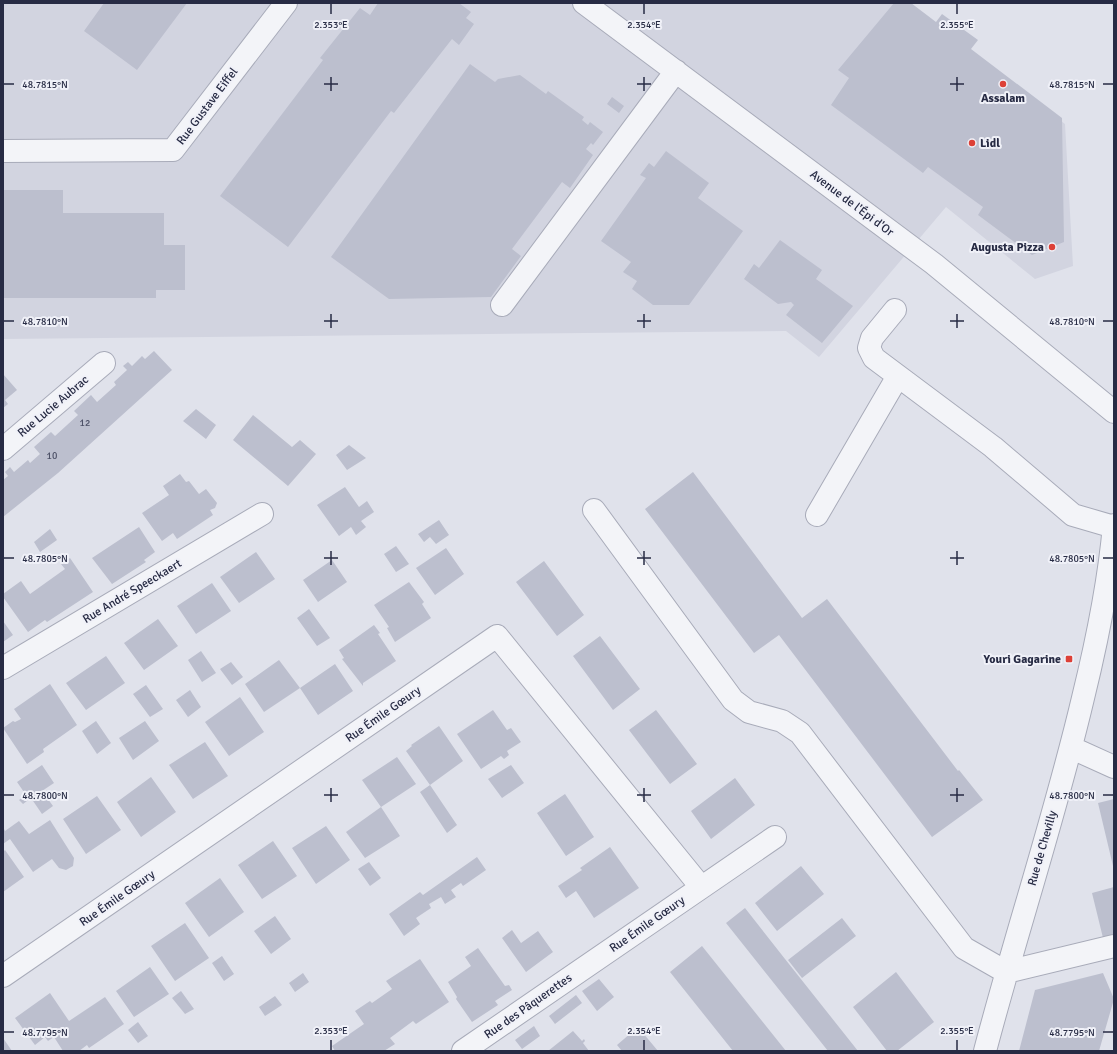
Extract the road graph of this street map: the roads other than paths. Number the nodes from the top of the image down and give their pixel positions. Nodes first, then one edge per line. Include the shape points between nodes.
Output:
1 (286, 3) edge
2 (584, 3) edge
3 (676, 71) junction
4 (3, 151) edge
5 (502, 305) dead end
6 (894, 310) dead end
7 (104, 364) dead end
8 (898, 376) junction
9 (1114, 412) edge
10 (3, 449) edge
11 (594, 510) dead end
12 (262, 514) dead end
13 (817, 515) dead end
14 (1114, 526) edge
15 (3, 668) edge
16 (1072, 748) junction
17 (1114, 767) edge
18 (775, 837) dead end
19 (701, 887) junction
20 (1114, 946) edge
21 (594, 960) joint
22 (1006, 972) junction
23 (3, 976) edge
24 (469, 1049) edge
25 (985, 1051) edge

1 - 4 street, Rue Gustave Eiffel via 173,150
2 - 3 street, Avenue de l'Épi d'Or
3 - 5 street
3 - 9 street, Avenue de l'Épi d'Or via 934,264
6 - 8 street via 872,338 869,348 874,358
7 - 10 street, Rue Lucie Aubrac
8 - 13 street
8 - 14 street via 993,447 1073,515
11 - 22 street via 734,700 749,712 782,721 800,733 964,948
12 - 15 street, Rue André Speeckaert
14 - 16 street, Rue de Chevilly via 1098,634
16 - 17 street
16 - 22 street, Rue de Chevilly
18 - 19 street, Rue Émile Gœury
19 - 21 street, Rue Émile Gœury
19 - 23 street, Rue Émile Gœury via 497,636
20 - 22 street
21 - 24 street, Rue des Pâquerettes
22 - 25 street, Rue de Chevilly

